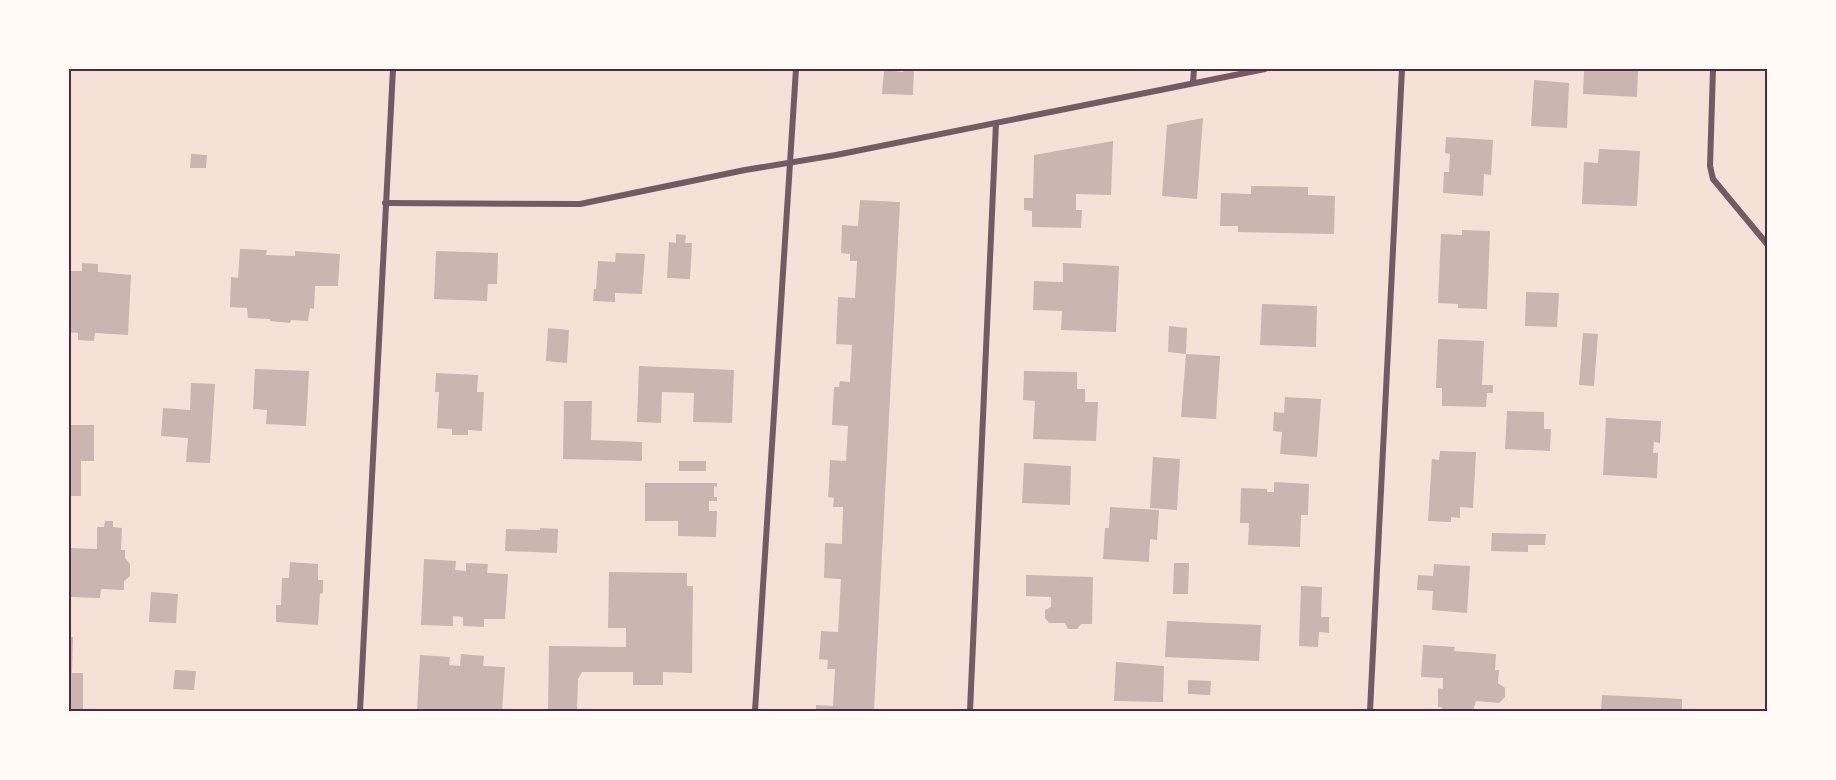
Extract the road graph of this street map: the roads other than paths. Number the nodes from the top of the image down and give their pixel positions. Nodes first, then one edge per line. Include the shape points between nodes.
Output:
1 (393, 69) edge
2 (796, 69) edge
3 (1194, 69) edge
4 (1265, 69) edge
5 (1402, 69) edge
6 (1713, 69) edge
7 (1193, 82) junction
8 (996, 123) junction
9 (791, 163) junction
10 (385, 203) junction
11 (1767, 244) edge
12 (360, 711) edge
13 (755, 711) edge
14 (970, 711) edge
15 (1370, 711) edge

1 - 10 street
2 - 9 street
3 - 7 street
4 - 7 street
5 - 15 street
6 - 11 street via 1713,179
7 - 8 street
8 - 9 street
8 - 14 street
9 - 10 street via 580,204
9 - 13 street
10 - 12 street

